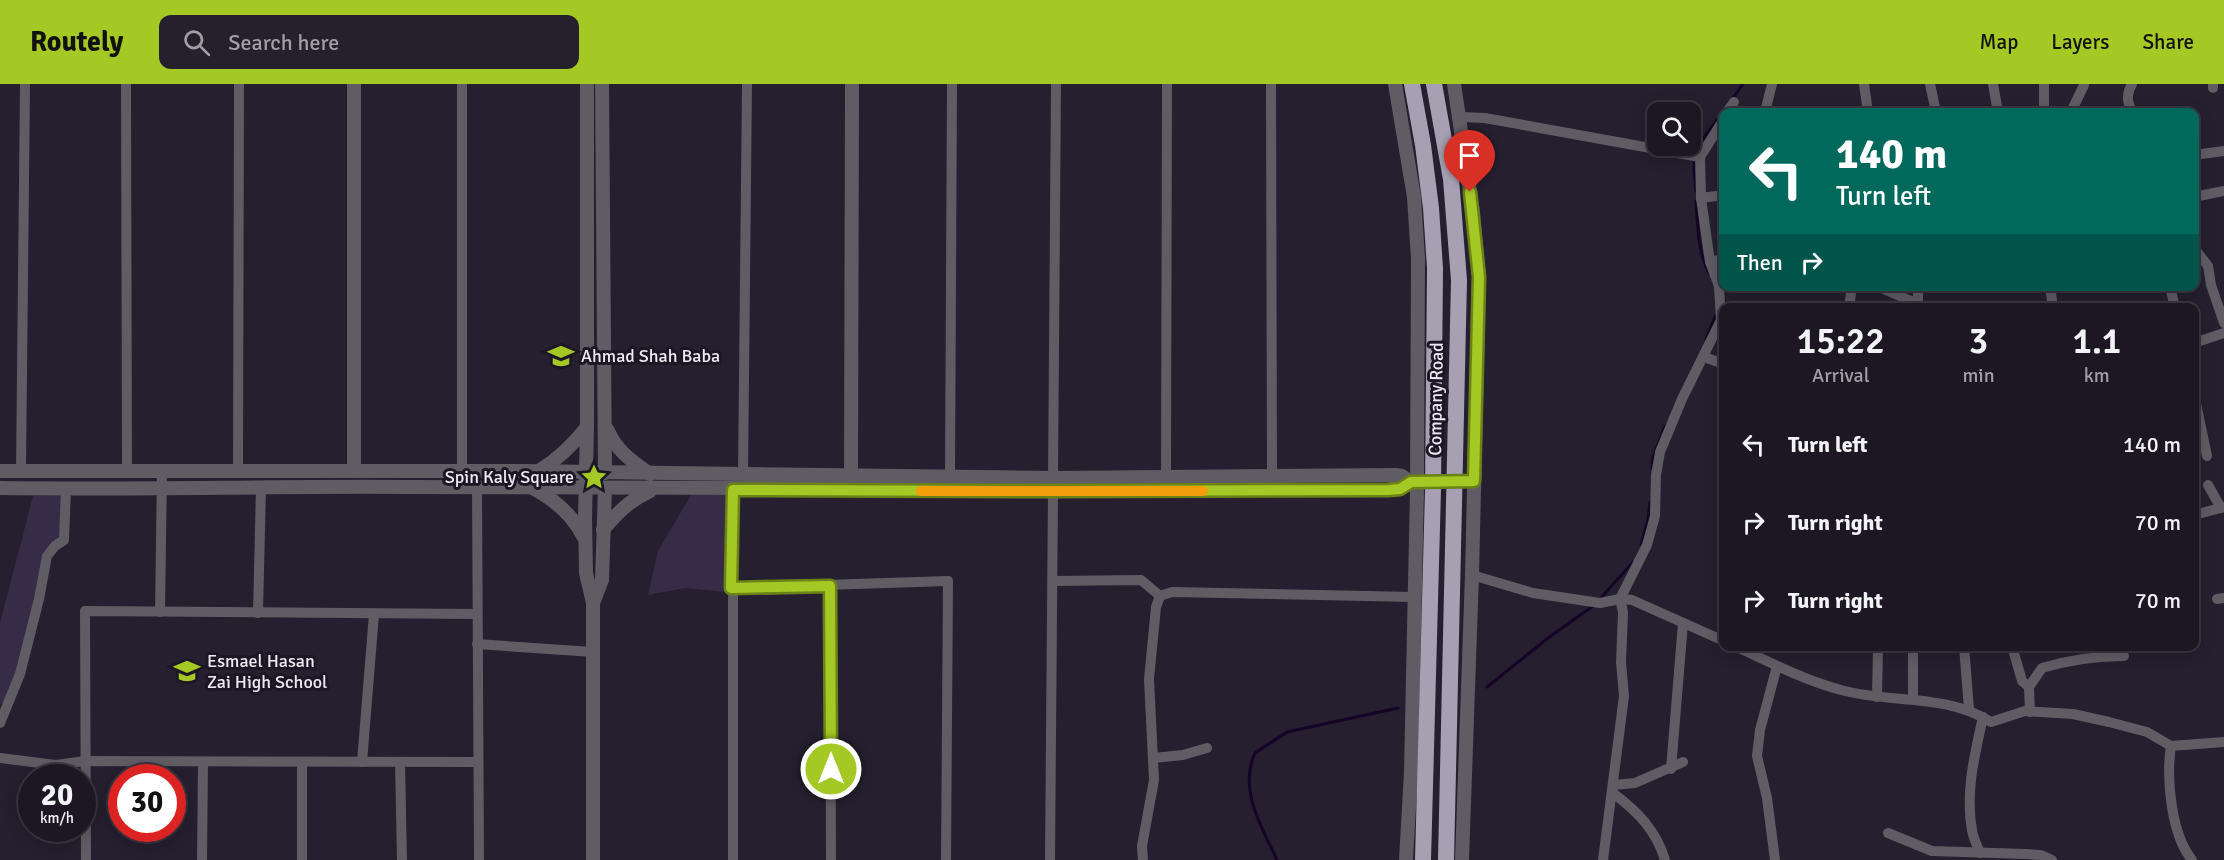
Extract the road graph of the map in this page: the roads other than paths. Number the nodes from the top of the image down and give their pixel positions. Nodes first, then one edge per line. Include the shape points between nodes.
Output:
1 (25, 84) edge
2 (126, 84) edge
3 (238, 84) edge
4 (354, 84) edge
5 (462, 84) edge
6 (587, 84) edge
7 (602, 84) edge
8 (747, 84) edge
9 (852, 84) edge
10 (952, 84) edge
11 (1056, 84) edge
12 (1167, 84) edge
13 (1271, 84) edge
14 (1395, 84) edge
15 (1412, 84) edge
16 (1434, 84) edge
17 (1454, 84) edge
18 (1772, 84) edge
19 (1864, 84) edge
20 (1930, 84) edge
21 (1993, 84) edge
22 (2044, 84) edge
23 (2132, 84) edge
24 (2084, 85) edge
25 (1734, 102) dead end
26 (1730, 108) edge
27 (1766, 108) edge
28 (1868, 108) edge
29 (1935, 108) edge
30 (1997, 108) edge
31 (2044, 108) edge
32 (2073, 108) edge
33 (2130, 108) edge
34 (1460, 117) junction
35 (1719, 127) edge
36 (2224, 151) edge
37 (2199, 155) edge
38 (1700, 157) junction
39 (2224, 191) edge
40 (1719, 196) edge
41 (2199, 196) edge
42 (1701, 198) junction
43 (2199, 254) edge
44 (1719, 260) edge
45 (1710, 262) junction
46 (1719, 286) edge
47 (1888, 291) edge
48 (1913, 303) edge
49 (2224, 323) edge
50 (1719, 324) edge
51 (2224, 333) edge
52 (2199, 341) edge
53 (1704, 357) junction
54 (1719, 362) edge
55 (2199, 418) edge
56 (604, 424) junction
57 (587, 427) junction
58 (2207, 456) dead end
59 (0, 471) edge
60 (21, 471) junction
61 (127, 471) junction
62 (162, 471) junction
63 (200, 471) junction
64 (238, 471) junction
65 (354, 471) junction
66 (539, 471) junction
67 (462, 472) junction
68 (585, 473) junction
69 (605, 473) junction
70 (650, 474) junction
71 (743, 475) junction
72 (851, 476) junction
73 (950, 476) junction
74 (977, 477) junction
75 (1166, 477) junction
76 (1272, 477) junction
77 (1454, 481) junction
78 (1474, 481) junction
79 (1420, 482) junction
80 (1053, 484) junction
81 (1136, 484) junction
82 (2208, 485) dead end
83 (261, 487) junction
84 (477, 487) junction
85 (531, 487) junction
86 (0, 488) edge
87 (201, 488) junction
88 (585, 488) junction
89 (605, 488) junction
90 (66, 489) junction
91 (161, 489) junction
92 (655, 489) junction
93 (733, 490) junction
94 (977, 491) junction
95 (2222, 507) edge
96 (2199, 514) edge
97 (603, 530) junction
98 (585, 541) junction
99 (1473, 575) junction
100 (1053, 581) junction
101 (830, 586) junction
102 (731, 588) junction
103 (1160, 596) junction
104 (1414, 597) junction
105 (1620, 599) junction
106 (593, 603) junction
107 (160, 612) junction
108 (258, 613) junction
109 (374, 614) junction
110 (477, 614) junction
111 (1683, 623) junction
112 (1719, 639) edge
113 (477, 644) junction
114 (1746, 651) edge
115 (1878, 651) edge
116 (1913, 651) edge
117 (1964, 651) edge
118 (2013, 651) edge
119 (593, 652) junction
120 (2124, 656) dead end
121 (1777, 666) junction
122 (2029, 687) junction
123 (1877, 697) junction
124 (1913, 699) junction
125 (1969, 709) junction
126 (2030, 712) junction
127 (1983, 717) junction
128 (0, 723) edge
129 (2224, 742) edge
130 (2171, 746) junction
131 (1207, 748) dead end
132 (0, 758) edge
133 (1153, 758) junction
134 (86, 762) junction
135 (203, 762) junction
136 (302, 762) junction
137 (362, 762) junction
138 (400, 762) junction
139 (477, 762) junction
140 (1683, 762) dead end
141 (1671, 769) junction
142 (1613, 789) junction
143 (1888, 833) dead end
144 (1980, 853) junction
145 (1931, 855) edge
146 (1666, 858) edge
147 (86, 860) edge
148 (202, 860) edge
149 (302, 860) edge
150 (402, 860) edge
151 (479, 860) edge
152 (593, 860) edge
153 (733, 860) edge
154 (831, 860) edge
155 (946, 860) edge
156 (1050, 860) edge
157 (1143, 860) edge
158 (1406, 860) edge
159 (1423, 860) edge
160 (1446, 860) edge
161 (1462, 860) edge
162 (1603, 860) edge
163 (1775, 860) edge
164 (2052, 860) edge
165 (2192, 860) edge

1 - 60 street
2 - 61 street
3 - 64 street
4 - 65 street
5 - 67 street
6 - 57 street
7 - 56 street
8 - 71 street
9 - 72 street
10 - 73 street
11 - 80 street
12 - 75 street
13 - 76 street
14 - 79 street via 1414,197 1418,258
15 - 79 highway, Company Road via 1431,208 1435,268
16 - 77 highway, Company Road via 1451,179 1459,280
17 - 34 street
18 - 27 street
19 - 28 street
20 - 29 street
21 - 30 street
22 - 31 street
23 - 33 street via 2127,92
24 - 32 street
25 - 26 street
34 - 38 street via 1485,118
34 - 78 street via 1479,277
35 - 38 street
36 - 37 street
38 - 42 street
39 - 41 street
40 - 42 street
42 - 45 street
43 - 49 street via 2208,266
44 - 45 street
45 - 46 street
47 - 48 street
50 - 53 street
51 - 52 street
53 - 54 street
53 - 105 street via 1660,452 1655,516 1647,545
55 - 58 street
56 - 69 street
56 - 70 street via 612,441 629,460
57 - 66 street via 555,461
57 - 68 street
59 - 60 street
60 - 61 street
61 - 62 street
62 - 63 street
62 - 91 street
63 - 64 street
63 - 87 street
64 - 65 street
65 - 67 street
66 - 67 street
66 - 68 street
68 - 69 street
68 - 88 street
69 - 70 street
69 - 89 street
70 - 71 street
71 - 72 street
72 - 73 street
73 - 74 street
74 - 80 street
74 - 94 street
75 - 76 street
75 - 81 street
76 - 79 street via 1396,475
77 - 78 street
77 - 79 street
77 - 160 highway, Company Road
78 - 99 street
79 - 81 street via 1388,490
79 - 104 street
79 - 159 highway, Company Road
80 - 81 street
80 - 94 street
80 - 100 street
82 - 95 street
83 - 84 street
83 - 87 street
83 - 108 street
84 - 85 street
84 - 110 street
85 - 88 street
85 - 98 street via 563,509 576,522
86 - 90 street
87 - 91 street
88 - 89 street
88 - 98 street
89 - 92 street
89 - 97 street
90 - 91 street
90 - 128 street via 64,540 47,556 20,674
91 - 107 street
92 - 93 street
92 - 97 street via 638,496
93 - 94 street
93 - 102 street
95 - 96 street
97 - 106 street via 602,580
98 - 106 street via 586,573
99 - 105 street via 1533,593 1596,602
99 - 161 street
100 - 103 street via 1141,580
100 - 156 street
101 - 102 street
101 - 154 street
101 - 155 street via 948,581
102 - 153 street
103 - 104 street via 1172,592
103 - 133 street via 1149,679
104 - 158 street
105 - 111 street via 1632,600
105 - 142 street via 1624,696
106 - 119 street
107 - 108 street
107 - 134 street via 85,611
108 - 109 street
109 - 110 street
109 - 137 street
110 - 113 street
111 - 112 street
111 - 141 street
113 - 119 street
113 - 139 street
114 - 121 street
115 - 123 street
116 - 124 street
117 - 125 street
118 - 122 street via 2022,681
119 - 152 street
120 - 122 street via 2091,657 2042,668
121 - 123 street via 1841,690
121 - 163 street via 1757,756
122 - 126 street
123 - 124 street
124 - 125 street
125 - 127 street
126 - 127 street via 1991,722
126 - 130 street via 2073,714 2109,722 2147,732
127 - 144 street via 1970,801 1972,832
129 - 130 street
130 - 165 street via 2168,769 2172,809 2185,851
131 - 133 street
132 - 134 street via 56,765
133 - 157 street via 1154,780
134 - 135 street
134 - 147 street
135 - 136 street
135 - 148 street
136 - 137 street
136 - 149 street
137 - 138 street
138 - 139 street
138 - 150 street
139 - 151 street
140 - 141 street
141 - 142 street
142 - 146 street via 1638,812
142 - 162 street
143 - 145 street
144 - 145 street
144 - 164 street via 2041,855

